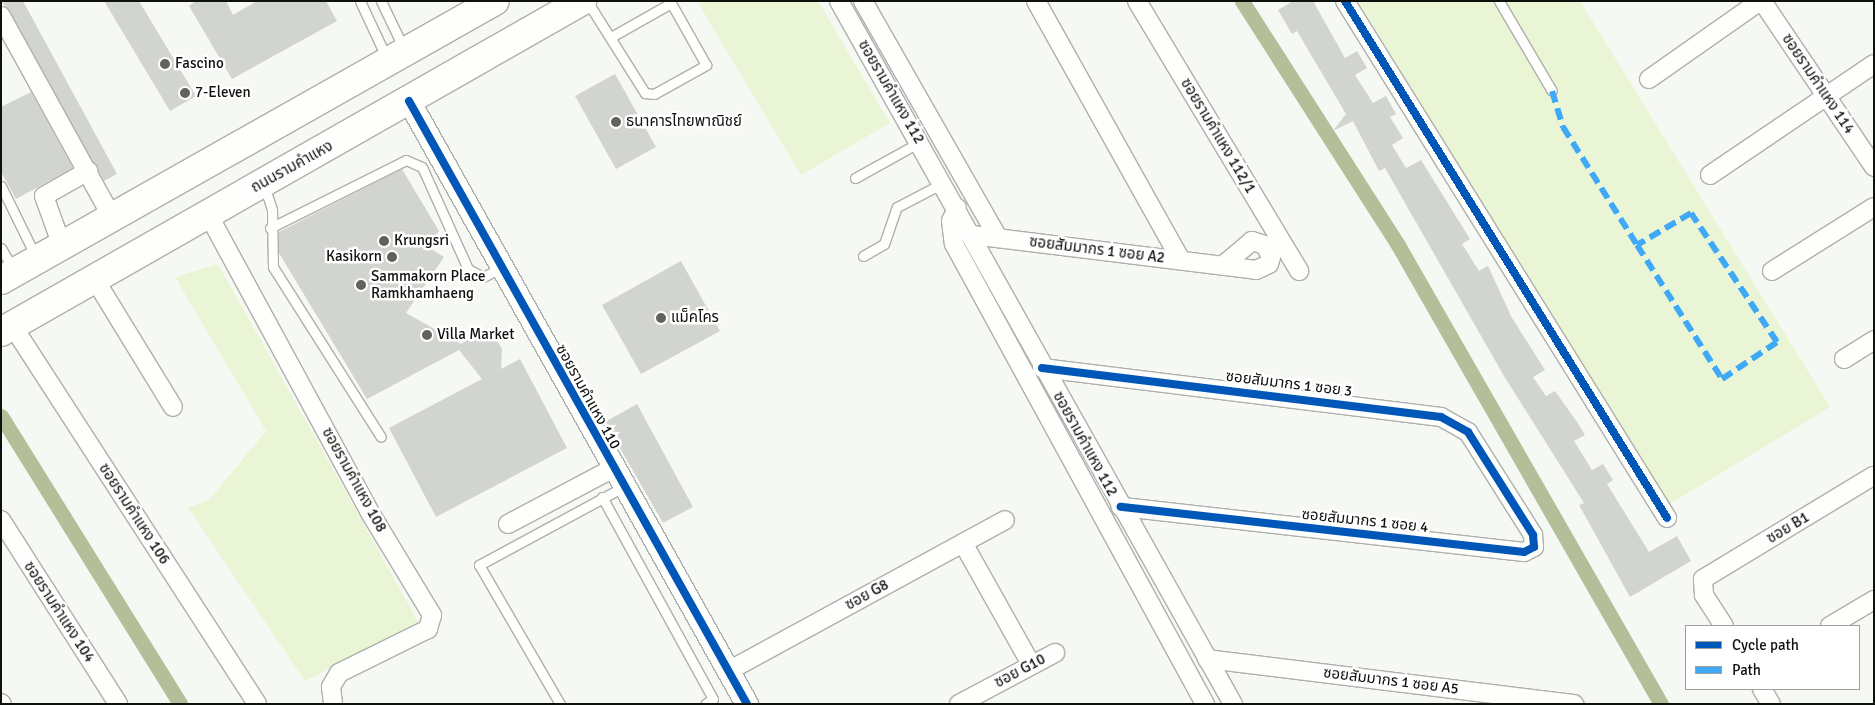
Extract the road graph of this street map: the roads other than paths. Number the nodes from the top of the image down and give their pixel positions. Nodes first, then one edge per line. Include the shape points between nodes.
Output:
1 (360, 1) edge
2 (381, 1) edge
3 (495, 1) edge
4 (499, 1) edge
5 (582, 1) edge
6 (588, 1) edge
7 (839, 1) edge
8 (863, 1) edge
9 (1036, 1) edge
10 (1137, 1) edge
11 (1344, 1) edge
12 (1499, 1) edge
13 (1761, 1) edge
14 (671, 2) edge
15 (1, 16) edge
16 (520, 37) junction
17 (611, 37) junction
18 (397, 56) junction
19 (1874, 64) edge
20 (1649, 79) dead end
21 (1552, 91) dead end
22 (1826, 98) junction
23 (408, 101) junction
24 (920, 142) junction
25 (1874, 167) edge
26 (88, 171) junction
27 (1710, 175) dead end
28 (855, 178) dead end
29 (264, 183) junction
30 (944, 183) junction
31 (1, 186) edge
32 (1874, 207) edge
33 (957, 208) junction
34 (208, 214) junction
35 (112, 217) junction
36 (270, 228) junction
37 (972, 235) junction
38 (998, 238) junction
39 (62, 246) junction
40 (1, 248) edge
41 (863, 256) dead end
42 (1181, 260) junction
43 (1223, 265) dead end
44 (501, 268) junction
45 (18, 271) edge
46 (1299, 271) dead end
47 (1772, 271) dead end
48 (94, 278) junction
49 (6, 328) edge
50 (1028, 340) junction
51 (1874, 340) edge
52 (1011, 352) junction
53 (1844, 359) dead end
54 (1042, 368) junction
55 (173, 407) dead end
56 (381, 438) dead end
57 (1873, 476) edge
58 (617, 478) junction
59 (1500, 484) joint
60 (602, 498) junction
61 (1120, 507) junction
62 (1667, 518) dead end
63 (1, 520) edge
64 (1004, 520) dead end
65 (508, 524) dead end
66 (1134, 531) junction
67 (964, 543) junction
68 (1115, 543) junction
69 (1874, 600) edge
70 (1723, 625) edge
71 (1832, 625) edge
72 (1055, 653) dead end
73 (1207, 659) junction
74 (1031, 664) junction
75 (730, 670) junction
76 (1763, 690) edge
77 (118, 704) edge
78 (257, 704) edge
79 (333, 704) edge
80 (560, 704) edge
81 (705, 704) edge
82 (747, 704) edge
83 (959, 704) edge
84 (1205, 704) edge
85 (1233, 704) edge
86 (1574, 704) edge
87 (1771, 704) edge

1 - 18 lane
2 - 18 lane
3 - 18 main road via 468,12
4 - 16 main road
5 - 16 main road, ถนนรามคำแหง
6 - 17 lane
7 - 24 street, ซอยรามคำแหง 112
8 - 38 street
9 - 42 street
10 - 46 street, ซอยรามคำแหง 112/1
11 - 62 street
12 - 21 lane
13 - 20 street
13 - 22 street, ซอยรามคำแหง 114
14 - 17 lane
14 - 17 lane via 706,61 703,70 645,93
15 - 26 street
16 - 23 main road, ถนนรามคำแหง
18 - 35 main road
19 - 22 street
22 - 25 street, ซอยรามคำแหง 114
22 - 27 street
23 - 29 main road, ถนนรามคำแหง
23 - 44 street, ซอยรามคำแหง 110
24 - 28 lane
24 - 30 street, ซอยรามคำแหง 112
26 - 35 street
26 - 39 street via 44,196
29 - 34 main road, ถนนรามคำแหง
29 - 36 lane via 272,210
30 - 33 street, ซอยรามคำแหง 112
30 - 41 lane via 897,207 884,244
31 - 45 lane
32 - 47 street
33 - 37 street, ซอยรามคำแหง 112
33 - 52 street, ซอยรามคำแหง 112 via 951,220 954,244
34 - 48 main road, ถนนรามคำแหง
34 - 79 street, ซอยรามคำแหง 108 via 369,511 432,615 428,629 339,673 331,687
35 - 39 main road
36 - 44 lane via 406,160 422,167 468,269 483,277
36 - 56 lane via 273,267
37 - 38 street, ซอยสัมมากร 1 ซอย A2
37 - 50 street, ซอยรามคำแหง 112
38 - 42 street, ซอยสัมมากร 1 ซอย A2
39 - 45 main road
40 - 45 lane
42 - 43 street, ซอยสัมมากร 1 ซอย A2
44 - 58 street, ซอยรามคำแหง 110
48 - 49 main road, ถนนรามคำแหง
48 - 55 street
49 - 78 street, ซอยรามคําแหง 106
50 - 52 street
50 - 54 street, ซอยรามคำแหง 112
51 - 53 street
52 - 68 street, ซอยรามคำแหง 112
54 - 59 street, ซอยสัมมากร 1 ซอย 3 via 1441,417 1468,432
54 - 61 street, ซอยรามคำแหง 112
57 - 70 street, ซอย B1 via 1703,579 1704,595
58 - 60 lane
58 - 65 street
58 - 75 street, ซอยรามคำแหง 110
59 - 61 street, ซอยสัมมากร 1 ซอย 4 via 1532,535 1534,547 1524,552
60 - 80 lane via 479,565
60 - 81 lane via 713,699
61 - 66 street, ซอยรามคำแหง 112
63 - 77 street, ซอยรามคําแหง 104
64 - 67 street, ซอย G8
66 - 68 street
66 - 73 street, ซอยรามคำแหง 112
67 - 74 street
67 - 75 street, ซอย G8
68 - 84 street, ซอยรามคำแหง 112
69 - 71 street
72 - 74 street, ซอย G10
73 - 85 street, ซอยรามคำแหง 112
73 - 86 street, ซอยสัมมากร 1 ซอย A5
74 - 83 street, ซอย G10
75 - 82 street, ซอยรามคำแหง 110
76 - 87 street

